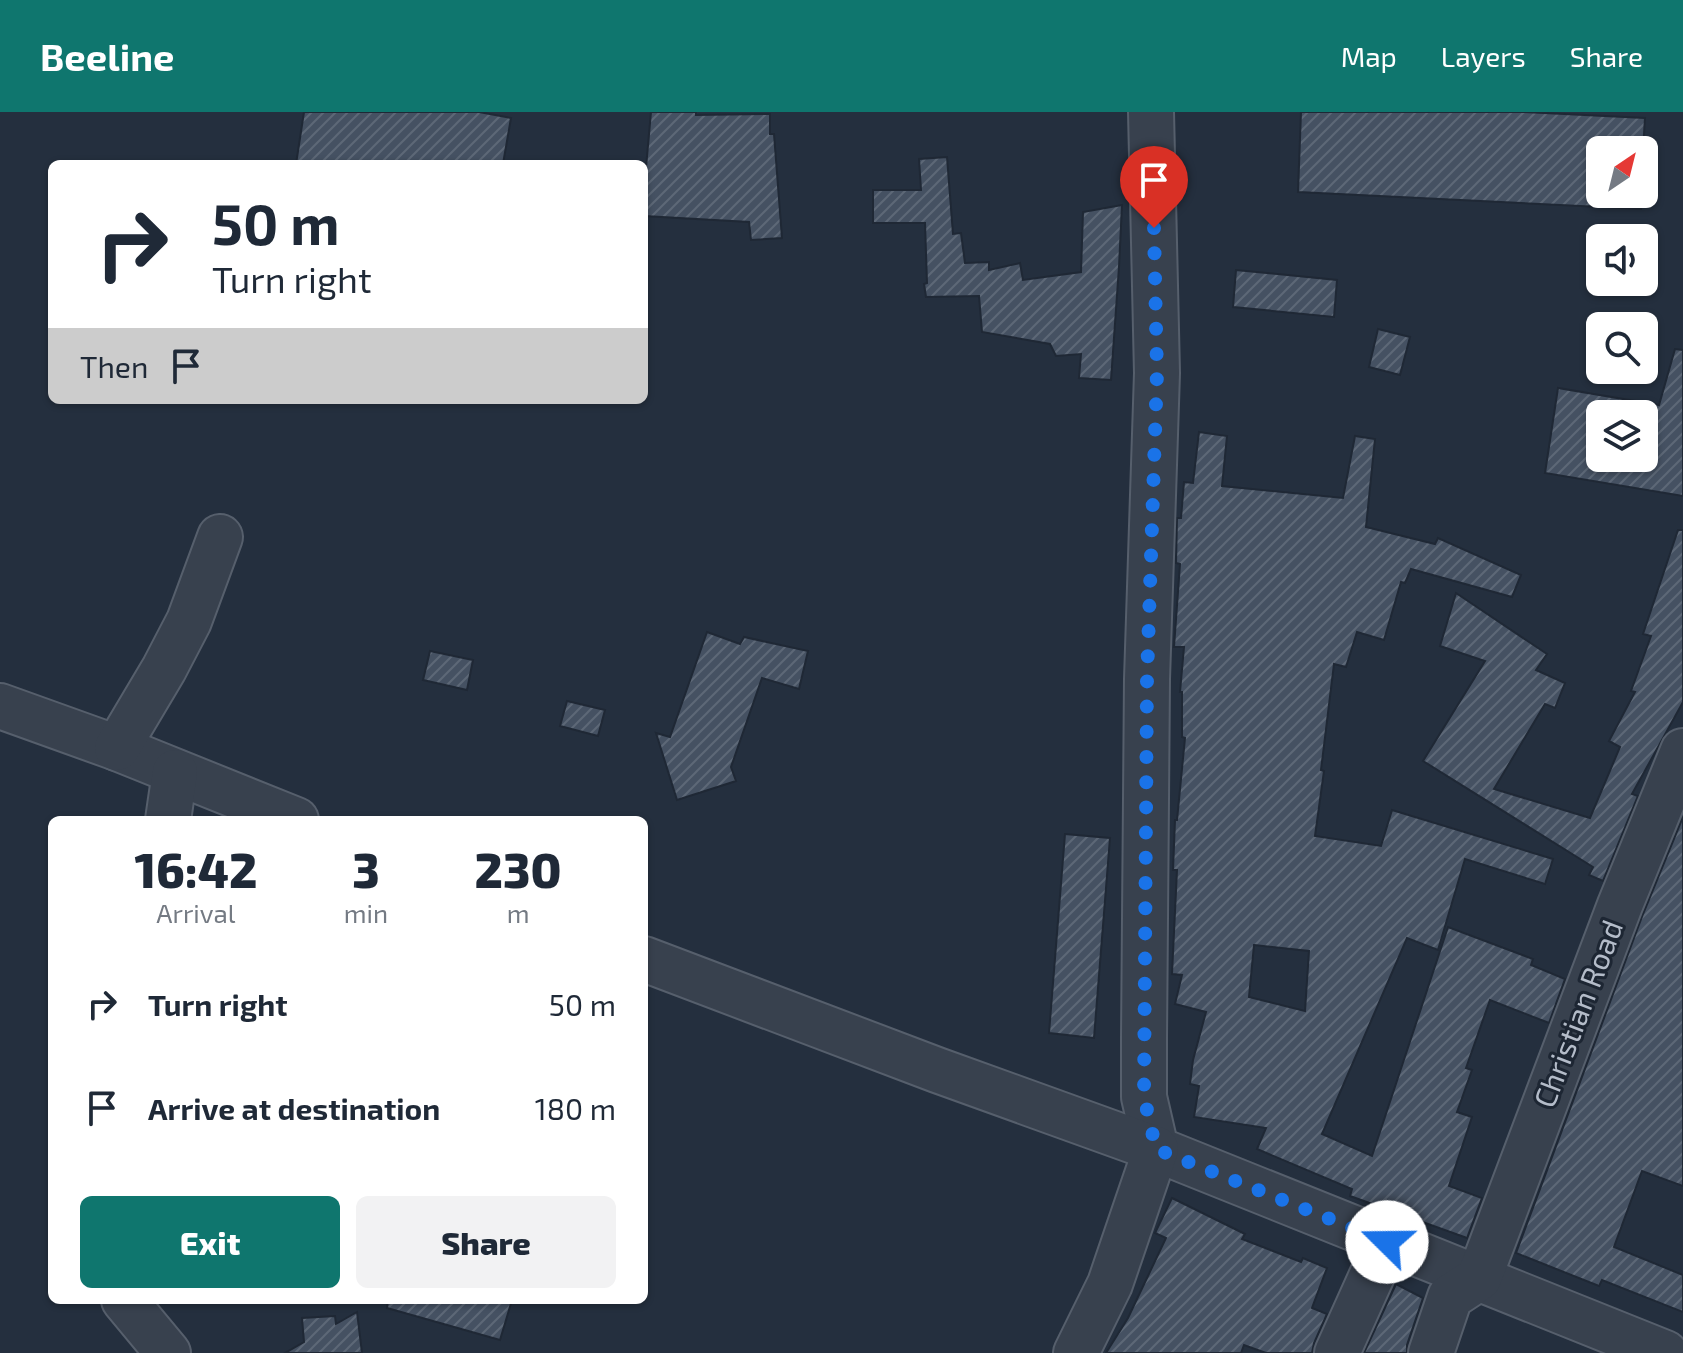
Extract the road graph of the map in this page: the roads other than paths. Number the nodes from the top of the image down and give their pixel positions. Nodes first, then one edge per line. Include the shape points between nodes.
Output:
1 (1151, 112) edge
2 (220, 537) dead end
3 (0, 706) edge
4 (117, 748) junction
5 (1683, 751) edge
6 (175, 772) junction
7 (169, 816) edge
8 (286, 816) edge
9 (648, 961) edge
10 (1156, 1149) junction
11 (1387, 1242) junction
12 (1479, 1278) junction
13 (127, 1304) edge
14 (168, 1353) edge
15 (1076, 1353) edge
16 (1337, 1353) edge
17 (1431, 1353) edge
18 (1665, 1353) edge

1 - 10 street via 1157,373 1147,679 1144,1097
2 - 4 street via 189,621
3 - 4 street
4 - 6 street
5 - 12 street, Christian Road
6 - 7 street
6 - 8 street
9 - 10 street
10 - 11 street
10 - 15 street via 1110,1284
11 - 12 street
11 - 16 street
12 - 17 street via 1450,1297
12 - 18 street
13 - 14 street

